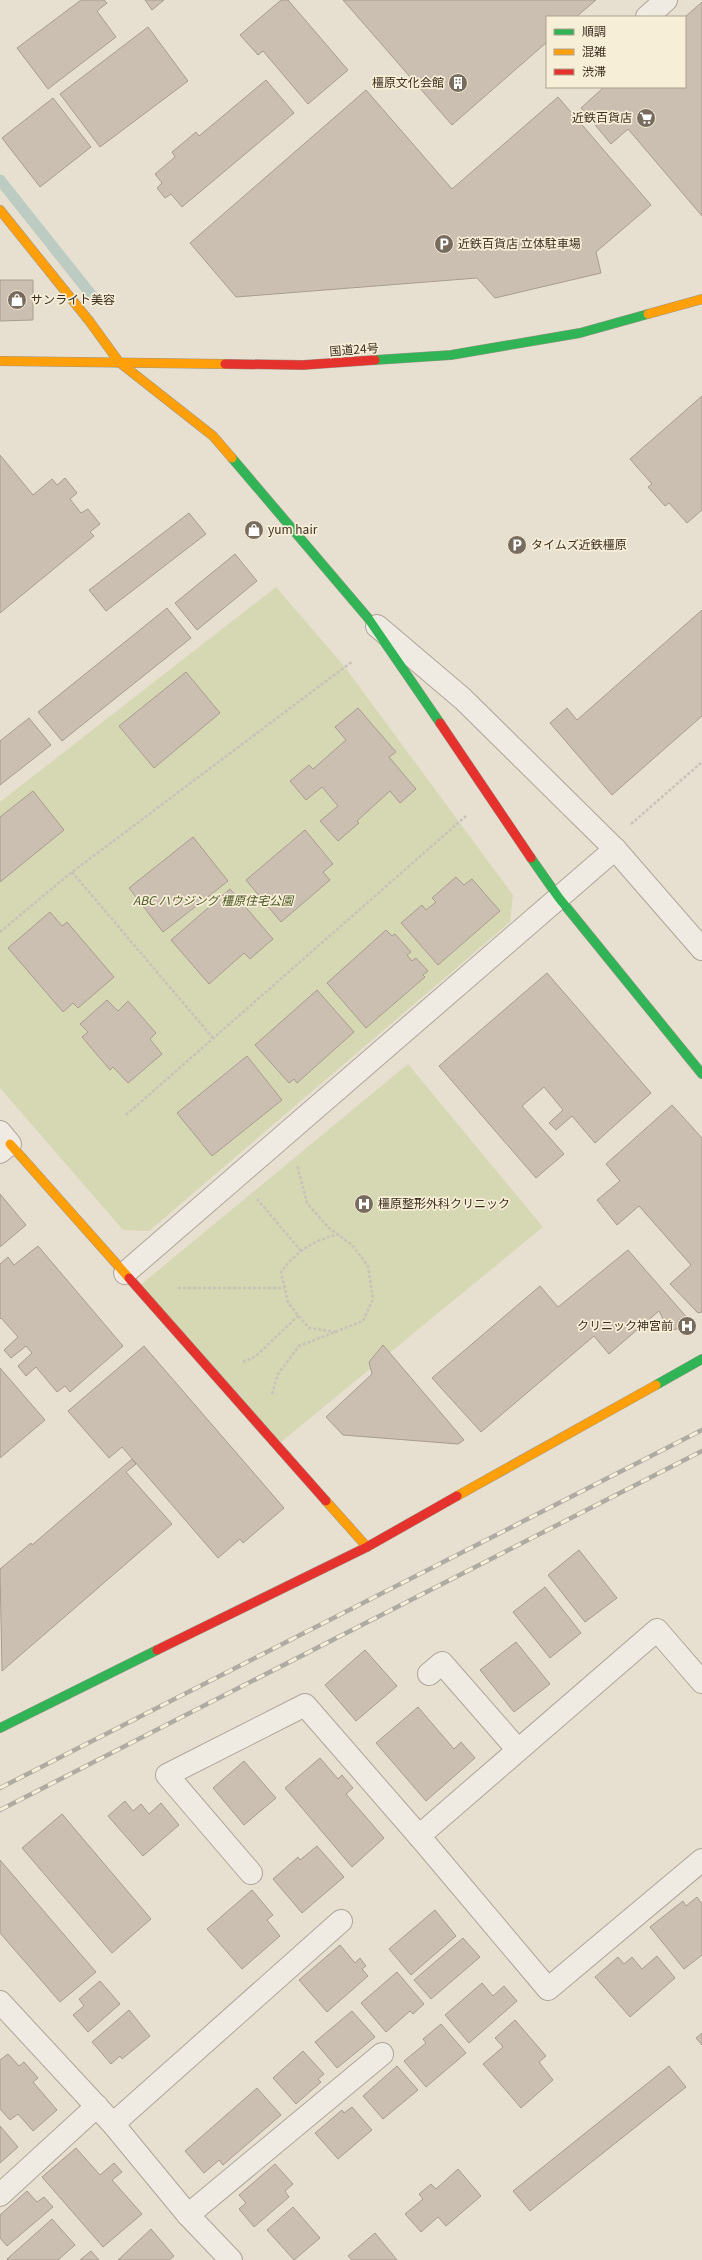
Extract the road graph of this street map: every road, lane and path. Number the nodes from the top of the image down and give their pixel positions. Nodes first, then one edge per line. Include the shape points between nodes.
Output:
1 (666, 0) edge
2 (648, 16) edge
3 (0, 210) edge
4 (702, 299) edge
5 (0, 361) edge
6 (119, 362) junction
7 (368, 618) junction
8 (353, 660) dead end
9 (702, 762) edge
10 (466, 816) dead end
11 (629, 826) dead end
12 (615, 850) junction
13 (72, 872) junction
14 (559, 898) junction
15 (0, 932) edge
16 (702, 949) edge
17 (213, 1038) junction
18 (702, 1074) edge
19 (126, 1115) dead end
20 (288, 1132) junction
21 (3, 1143) edge
22 (238, 1176) junction
23 (338, 1234) junction
24 (301, 1251) junction
25 (131, 1280) junction
26 (284, 1288) junction
27 (299, 1315) junction
28 (336, 1332) junction
29 (702, 1359) edge
30 (215, 1375) junction
31 (261, 1427) junction
32 (368, 1547) junction
33 (429, 1674) dead end
34 (702, 1682) edge
35 (0, 1728) edge
36 (518, 1750) junction
37 (419, 1836) junction
38 (701, 1863) edge
39 (250, 1873) dead end
40 (342, 1921) dead end
41 (0, 2002) edge
42 (382, 2054) dead end
43 (97, 2106) junction
44 (113, 2124) junction
45 (0, 2195) edge
46 (188, 2215) junction
47 (231, 2260) edge

1 - 2 street
3 - 6 main road
4 - 6 main road, 国道24号 via 580,333 451,355 303,365
5 - 6 main road, 国道24号
6 - 7 main road via 213,436
7 - 12 street via 463,699
7 - 14 main road
8 - 13 path
9 - 11 path
10 - 17 path
12 - 14 street
12 - 16 street
13 - 15 path
13 - 17 path
14 - 18 main road
14 - 20 street
17 - 19 path
20 - 22 street
20 - 23 path via 307,1203
21 - 25 main road
22 - 24 path
22 - 25 street
23 - 24 path via 320,1239
23 - 28 path via 352,1245 368,1266 373,1299 363,1321
24 - 26 path via 294,1255 281,1272
25 - 26 path
25 - 30 main road
26 - 27 path via 288,1303
27 - 28 path via 309,1328
27 - 30 path via 256,1356
28 - 31 path via 299,1346 278,1374
29 - 32 main road
30 - 31 main road
31 - 32 main road
32 - 35 main road
33 - 36 street via 442,1662
34 - 36 street via 657,1630
36 - 37 street
37 - 38 street via 548,1989
37 - 39 street via 305,1705 167,1775
40 - 44 street
41 - 43 street
42 - 46 street
43 - 44 street
43 - 45 street
44 - 46 street
46 - 47 street

